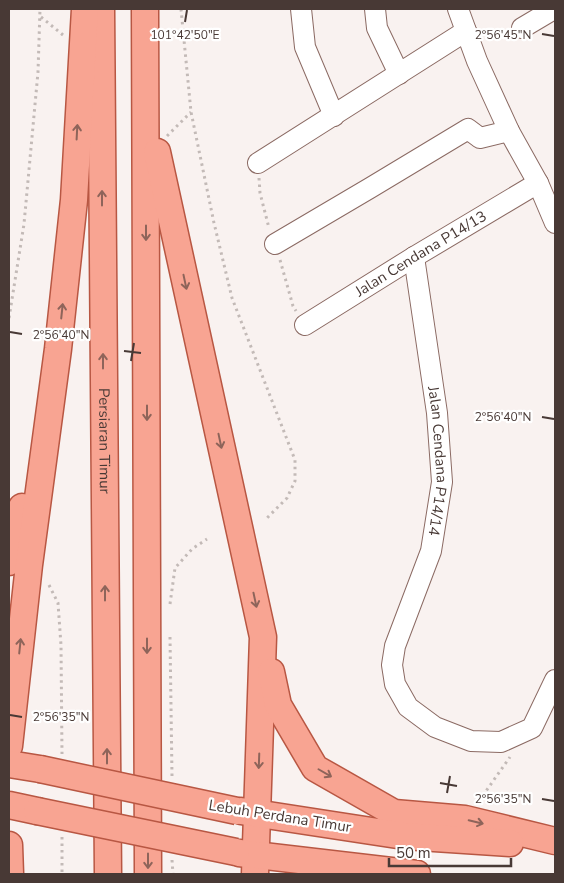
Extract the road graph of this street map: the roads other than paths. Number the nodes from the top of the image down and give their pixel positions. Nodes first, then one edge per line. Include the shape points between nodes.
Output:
1 (85, 9) edge
2 (101, 9) edge
3 (145, 9) edge
4 (301, 9) edge
5 (374, 9) edge
6 (458, 9) edge
7 (554, 9) edge
8 (522, 28) dead end
9 (466, 31) junction
10 (146, 62) junction
11 (399, 74) junction
12 (334, 116) junction
13 (509, 132) junction
14 (258, 163) dead end
15 (538, 183) junction
16 (555, 224) edge
17 (274, 244) dead end
18 (414, 256) junction
19 (305, 325) dead end
20 (58, 348) junction
21 (9, 562) edge
22 (263, 637) junction
23 (555, 680) edge
24 (9, 746) edge
25 (9, 764) edge
26 (9, 804) edge
27 (247, 812) junction
28 (555, 840) edge
29 (9, 846) edge
30 (555, 846) edge
31 (249, 861) edge
32 (10, 874) edge
33 (108, 874) edge
34 (148, 874) edge
35 (417, 874) edge

20 -> 1 main road via 74,200
33 -> 2 main road, Persiaran Timur
3 - 10 main road
4 - 12 street via 305,47
5 - 11 street via 377,28
6 - 9 street
7 - 8 street
9 - 11 street
9 - 13 street
10 -> 22 main road via 156,146
10 -> 34 main road
11 - 12 street
12 - 14 street
13 - 15 street
13 - 17 street via 480,138 468,128
15 - 16 street
15 - 18 street, Jalan Cendana P14/13
18 - 19 street, Jalan Cendana P14/13
18 - 23 street, Jalan Cendana P14/14 via 437,414 442,482 431,551 395,646 392,665 395,684 408,707 435,727 471,740 500,742 532,728
20 - 21 main road
24 -> 20 main road
22 -> 27 main road
22 -> 28 main road via 278,705 315,768 394,813 465,819
25 - 27 main road, Lebuh Perdana Timur, bridge via 51,765
26 - 31 main road, bridge
27 - 30 main road, Lebuh Perdana Timur via 404,836
27 - 31 main road
29 - 32 main road
31 - 35 main road

